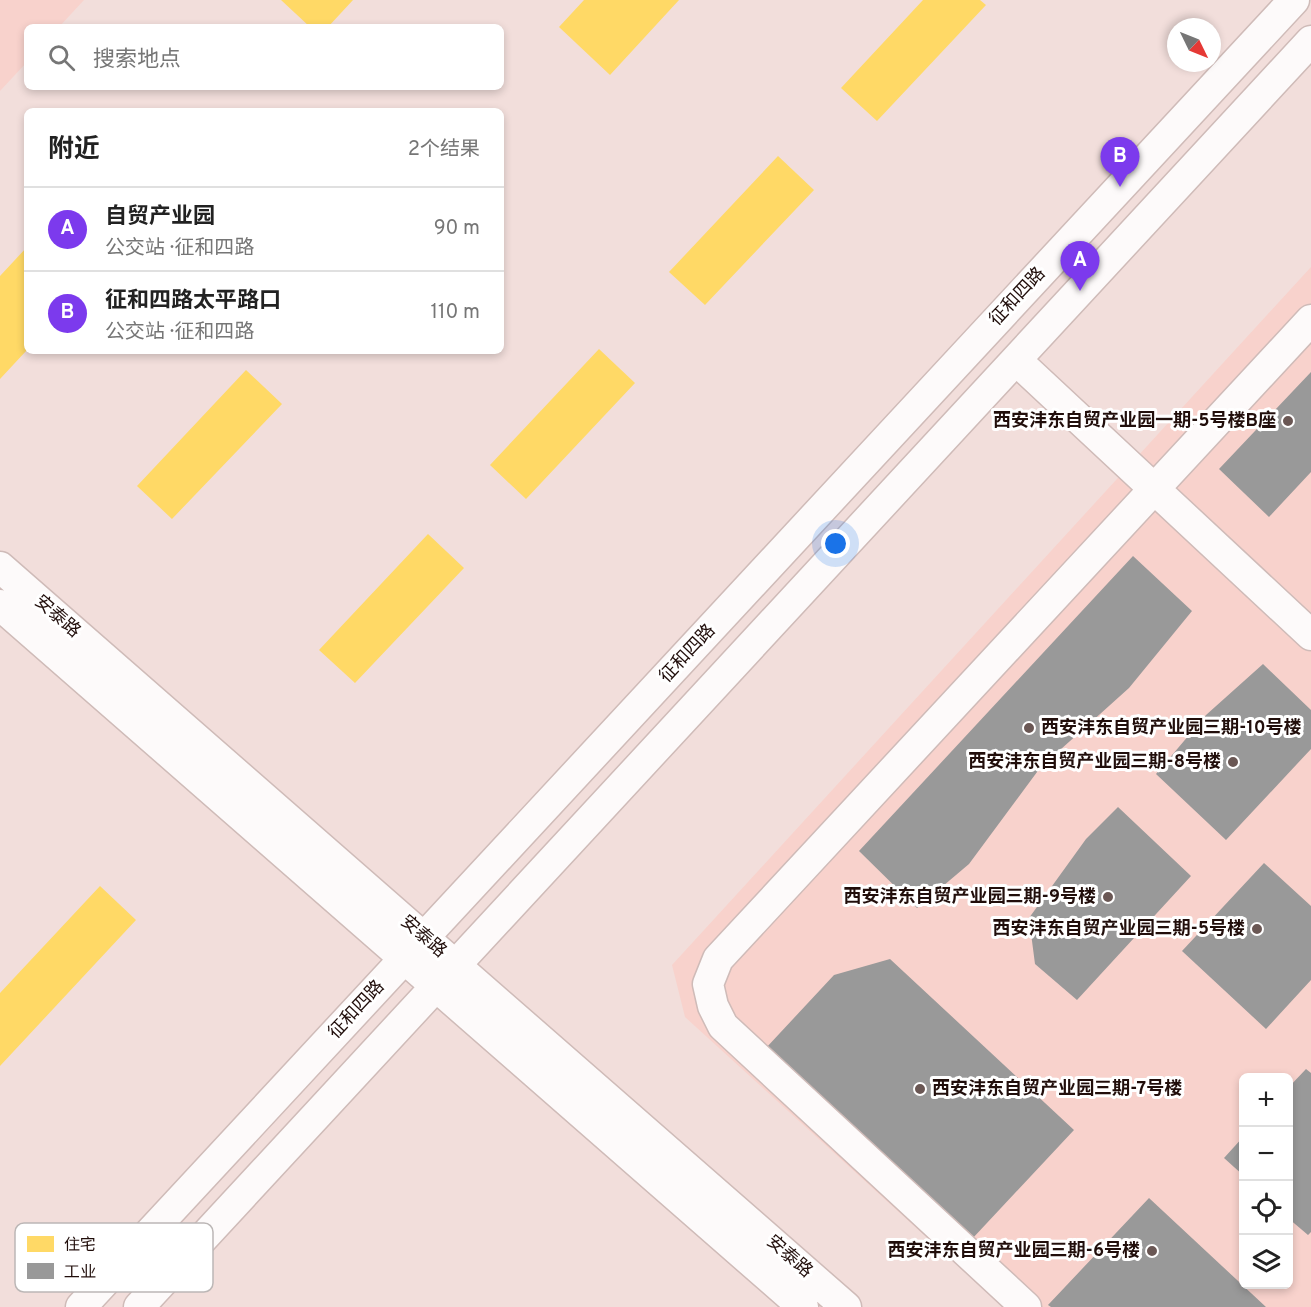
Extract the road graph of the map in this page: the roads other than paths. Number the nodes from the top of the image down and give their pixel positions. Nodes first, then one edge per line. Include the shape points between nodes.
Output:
1 (1294, 0) edge
2 (1311, 41) edge
3 (1311, 320) edge
4 (1016, 360) junction
5 (1154, 488) junction
6 (0, 567) edge
7 (0, 605) edge
8 (1311, 634) edge
9 (415, 948) junction
10 (446, 976) junction
11 (159, 1223) edge
12 (213, 1227) edge
13 (95, 1292) edge
14 (153, 1292) edge
15 (81, 1307) edge
16 (139, 1307) edge
17 (803, 1307) edge
18 (846, 1307) edge
19 (1026, 1307) edge

1 - 9 street, 征和四路
2 - 4 street
3 - 5 street
4 - 5 street
4 - 10 street
5 - 8 street
5 - 19 street via 717,959 708,984 723,1026
6 - 9 street, 安泰路
7 - 9 street, 安泰路
9 - 10 street, 安泰路
9 - 11 street, 征和四路
10 - 12 street
10 - 17 street, 安泰路
10 - 18 street, 安泰路
13 - 15 street, 征和四路
14 - 16 street

